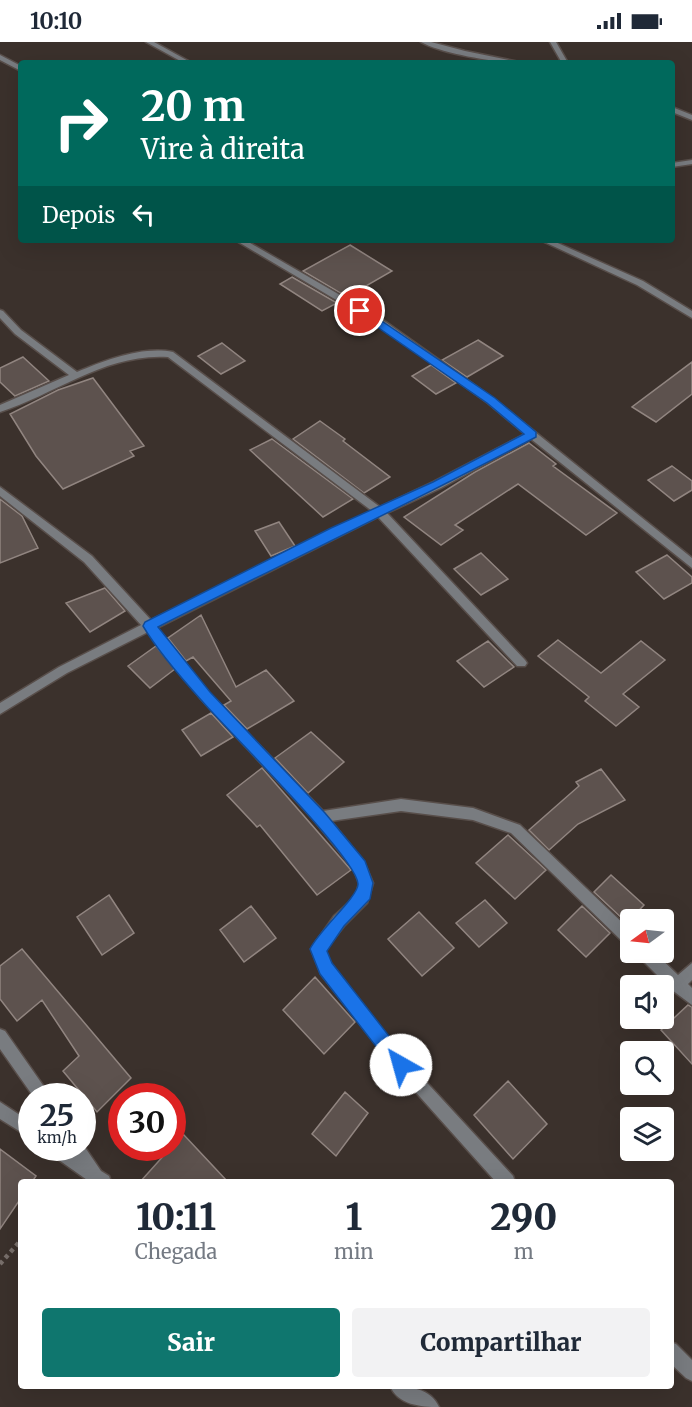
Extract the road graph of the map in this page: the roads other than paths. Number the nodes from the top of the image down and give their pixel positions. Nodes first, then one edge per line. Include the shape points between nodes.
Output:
1 (149, 42) edge
2 (424, 42) edge
3 (554, 42) edge
4 (0, 57) edge
5 (183, 60) edge
6 (504, 60) edge
7 (564, 60) edge
8 (18, 67) edge
9 (675, 110) edge
10 (692, 118) edge
11 (692, 162) edge
12 (675, 165) edge
13 (244, 243) edge
14 (551, 243) edge
15 (0, 313) edge
16 (692, 315) edge
17 (77, 376) junction
18 (0, 409) edge
19 (532, 434) junction
20 (0, 491) edge
21 (379, 512) junction
22 (692, 564) edge
23 (149, 626) junction
24 (521, 663) dead end
25 (0, 709) edge
26 (320, 817) junction
27 (620, 929) edge
28 (655, 963) edge
29 (692, 970) edge
30 (677, 984) junction
31 (692, 998) edge
32 (0, 1036) edge
33 (33, 1083) edge
34 (0, 1110) edge
35 (18, 1122) edge
36 (73, 1161) edge
37 (87, 1161) edge
38 (100, 1179) edge
39 (100, 1179) edge
40 (504, 1179) edge
41 (674, 1354) edge
42 (692, 1372) edge
43 (403, 1389) edge
44 (430, 1407) edge

1 - 5 street
2 - 6 street
3 - 7 street
4 - 8 street
9 - 10 street
11 - 12 street
13 - 19 street via 380,322
14 - 16 street via 640,283
15 - 17 street via 18,332
17 - 18 street
17 - 21 street via 142,354 170,354
19 - 21 street
19 - 22 street
20 - 23 street via 88,559
21 - 23 street
21 - 24 street
23 - 25 street via 63,670
23 - 26 street via 205,696
26 - 27 street via 401,805 473,814 515,829
26 - 40 street via 359,866 366,883 362,899 318,949 326,969 401,1065
28 - 30 street
29 - 30 street
30 - 31 street
32 - 33 street
34 - 35 street
36 - 38 street
37 - 39 street
41 - 42 street
43 - 44 street

